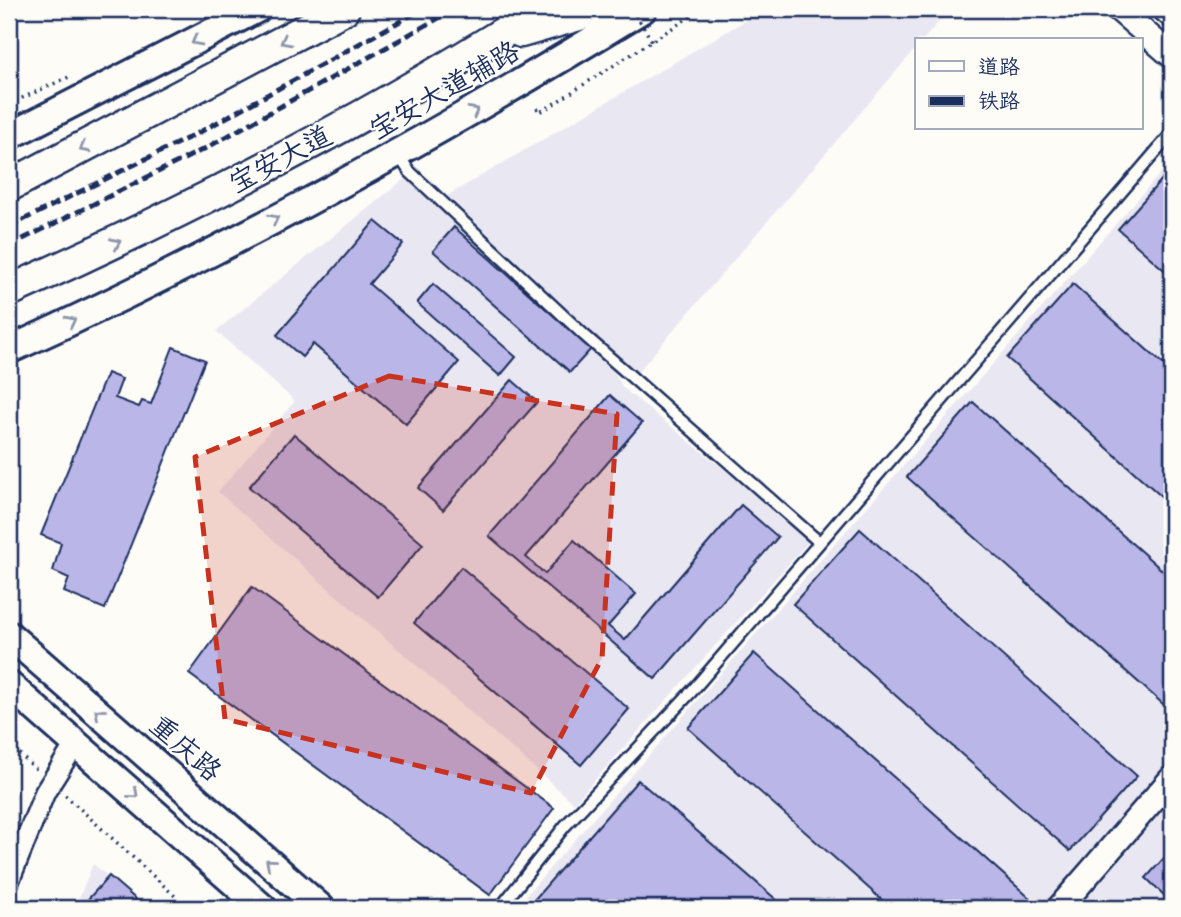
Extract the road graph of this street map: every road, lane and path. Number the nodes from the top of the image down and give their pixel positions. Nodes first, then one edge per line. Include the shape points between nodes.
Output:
1 (344, 9) edge
2 (541, 9) edge
3 (599, 9) edge
4 (632, 9) edge
5 (643, 9) edge
6 (702, 9) edge
7 (1118, 9) edge
8 (1164, 9) edge
9 (247, 11) edge
10 (1172, 16) edge
11 (491, 41) junction
12 (652, 41) junction
13 (1172, 55) edge
14 (537, 108) dead end
15 (1172, 133) edge
16 (9, 136) edge
17 (398, 153) junction
18 (9, 186) edge
19 (9, 292) edge
20 (9, 350) edge
21 (818, 541) junction
22 (9, 635) edge
23 (9, 685) edge
24 (9, 744) edge
25 (76, 744) junction
26 (1172, 778) edge
27 (51, 782) junction
28 (9, 881) edge
29 (188, 908) edge
30 (263, 908) edge
31 (321, 908) edge
32 (500, 908) edge
33 (1059, 908) edge

1 -> 18 main road
2 - 11 main road, 宝安大道
3 - 11 main road
4 - 12 path, bridge
17 -> 5 main road, 宝安大道辅路
6 - 12 path
7 - 13 street
8 - 10 street
9 -> 16 main road
19 -> 11 main road, 宝安大道 via 130,237 292,153
12 - 14 path via 539,113
15 - 21 lane
20 -> 17 main road, 宝安大道辅路
17 - 21 lane via 409,172 584,335
21 - 32 lane via 692,691 565,826
31 -> 22 main road, 重庆路
23 - 25 main road
24 - 27 path
25 - 27 street
25 -> 30 main road
26 - 33 street
27 - 28 street
27 - 29 path

